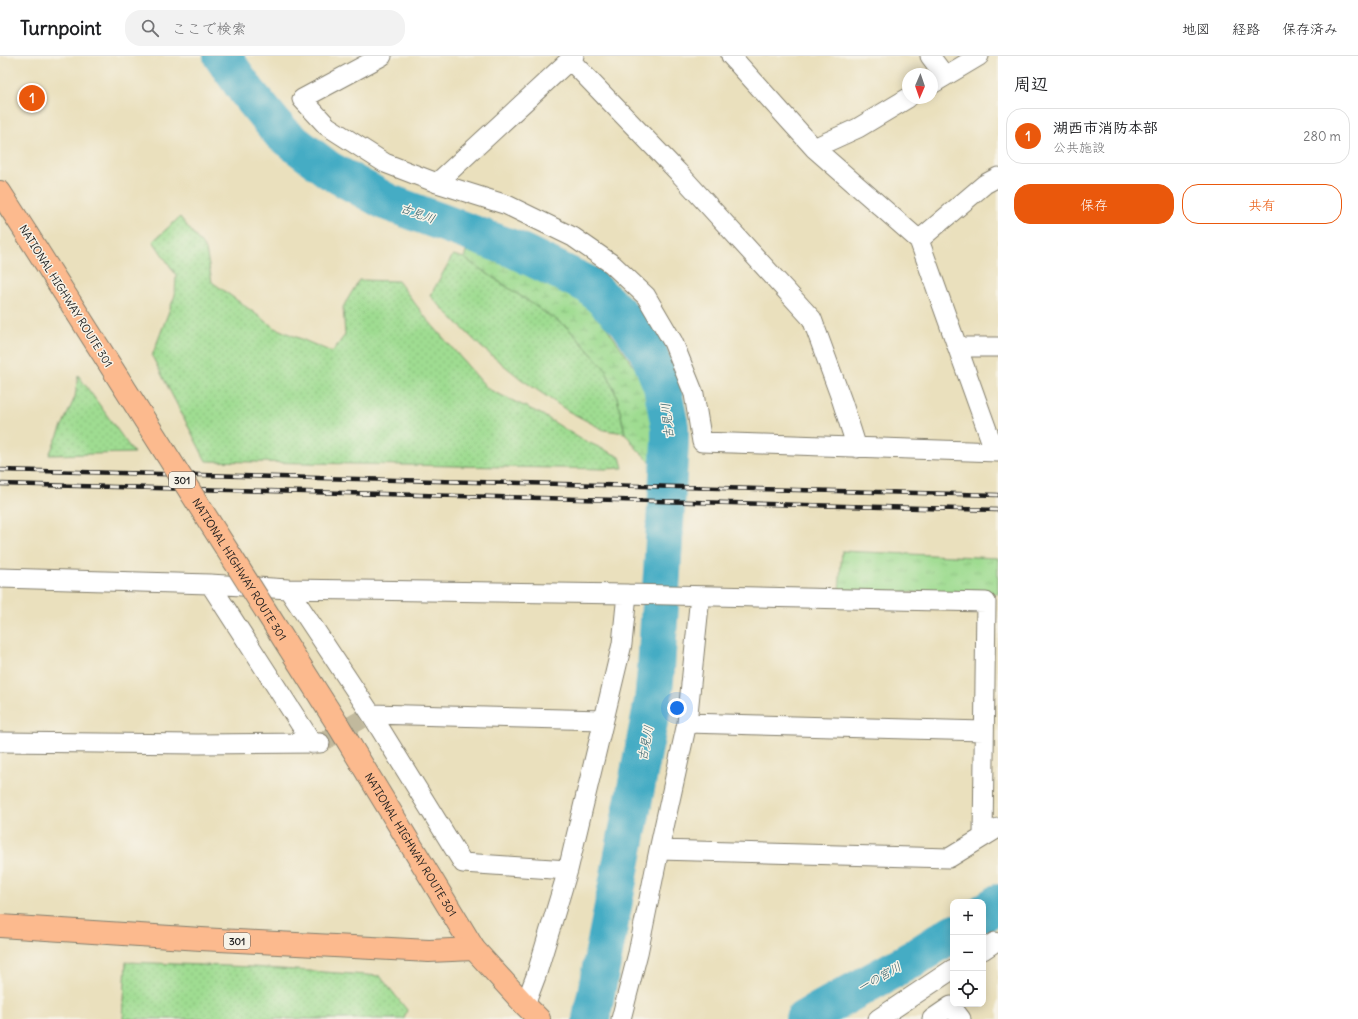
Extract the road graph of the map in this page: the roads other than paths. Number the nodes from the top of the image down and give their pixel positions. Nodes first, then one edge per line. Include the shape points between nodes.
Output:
1 (382, 56) edge
2 (730, 56) edge
3 (930, 56) edge
4 (979, 56) edge
5 (572, 58) edge
6 (939, 80) edge
7 (902, 102) edge
8 (814, 148) junction
9 (998, 177) edge
10 (437, 183) junction
11 (0, 192) edge
12 (919, 240) junction
13 (998, 347) edge
14 (958, 348) junction
15 (857, 448) junction
16 (997, 452) edge
17 (0, 578) edge
18 (210, 584) junction
19 (288, 589) junction
20 (632, 594) junction
21 (700, 596) junction
22 (371, 714) junction
23 (603, 720) junction
24 (687, 723) junction
25 (984, 731) junction
26 (0, 742) edge
27 (991, 833) edge
28 (659, 850) junction
29 (568, 870) junction
30 (0, 926) edge
31 (474, 949) junction
32 (950, 971) edge
33 (532, 1012) edge
34 (622, 1019) edge
35 (878, 1019) edge
36 (932, 1019) edge
37 (961, 1019) edge

1 - 10 street via 302,99 327,126 385,162
2 - 8 street
3 - 6 street
4 - 6 street
5 - 10 street
5 - 15 street via 812,319
7 - 8 street via 858,128
8 - 12 street
9 - 12 street via 985,184
10 - 15 street via 507,205 573,237 612,264 646,296 674,342 694,394 702,442
11 - 31 highway, NATIONAL HIGHWAY ROUTE 301 / 301, bridge via 338,725
12 - 14 street
13 - 14 street
14 - 16 street
15 - 16 street
17 - 18 street
18 - 19 street
18 - 26 street via 317,744
19 - 20 street
19 - 22 street
20 - 21 street
20 - 23 street
21 - 24 street
21 - 25 street via 986,602
22 - 23 street
22 - 29 street via 463,863
23 - 29 street
24 - 25 street
24 - 28 street
25 - 27 street
27 - 28 street via 949,858
28 - 34 street
29 - 33 street via 536,976
30 - 31 highway, 301 via 428,952
31 - 33 highway, NATIONAL HIGHWAY ROUTE 301 / 301
32 - 35 street
36 - 37 street via 952,1006

